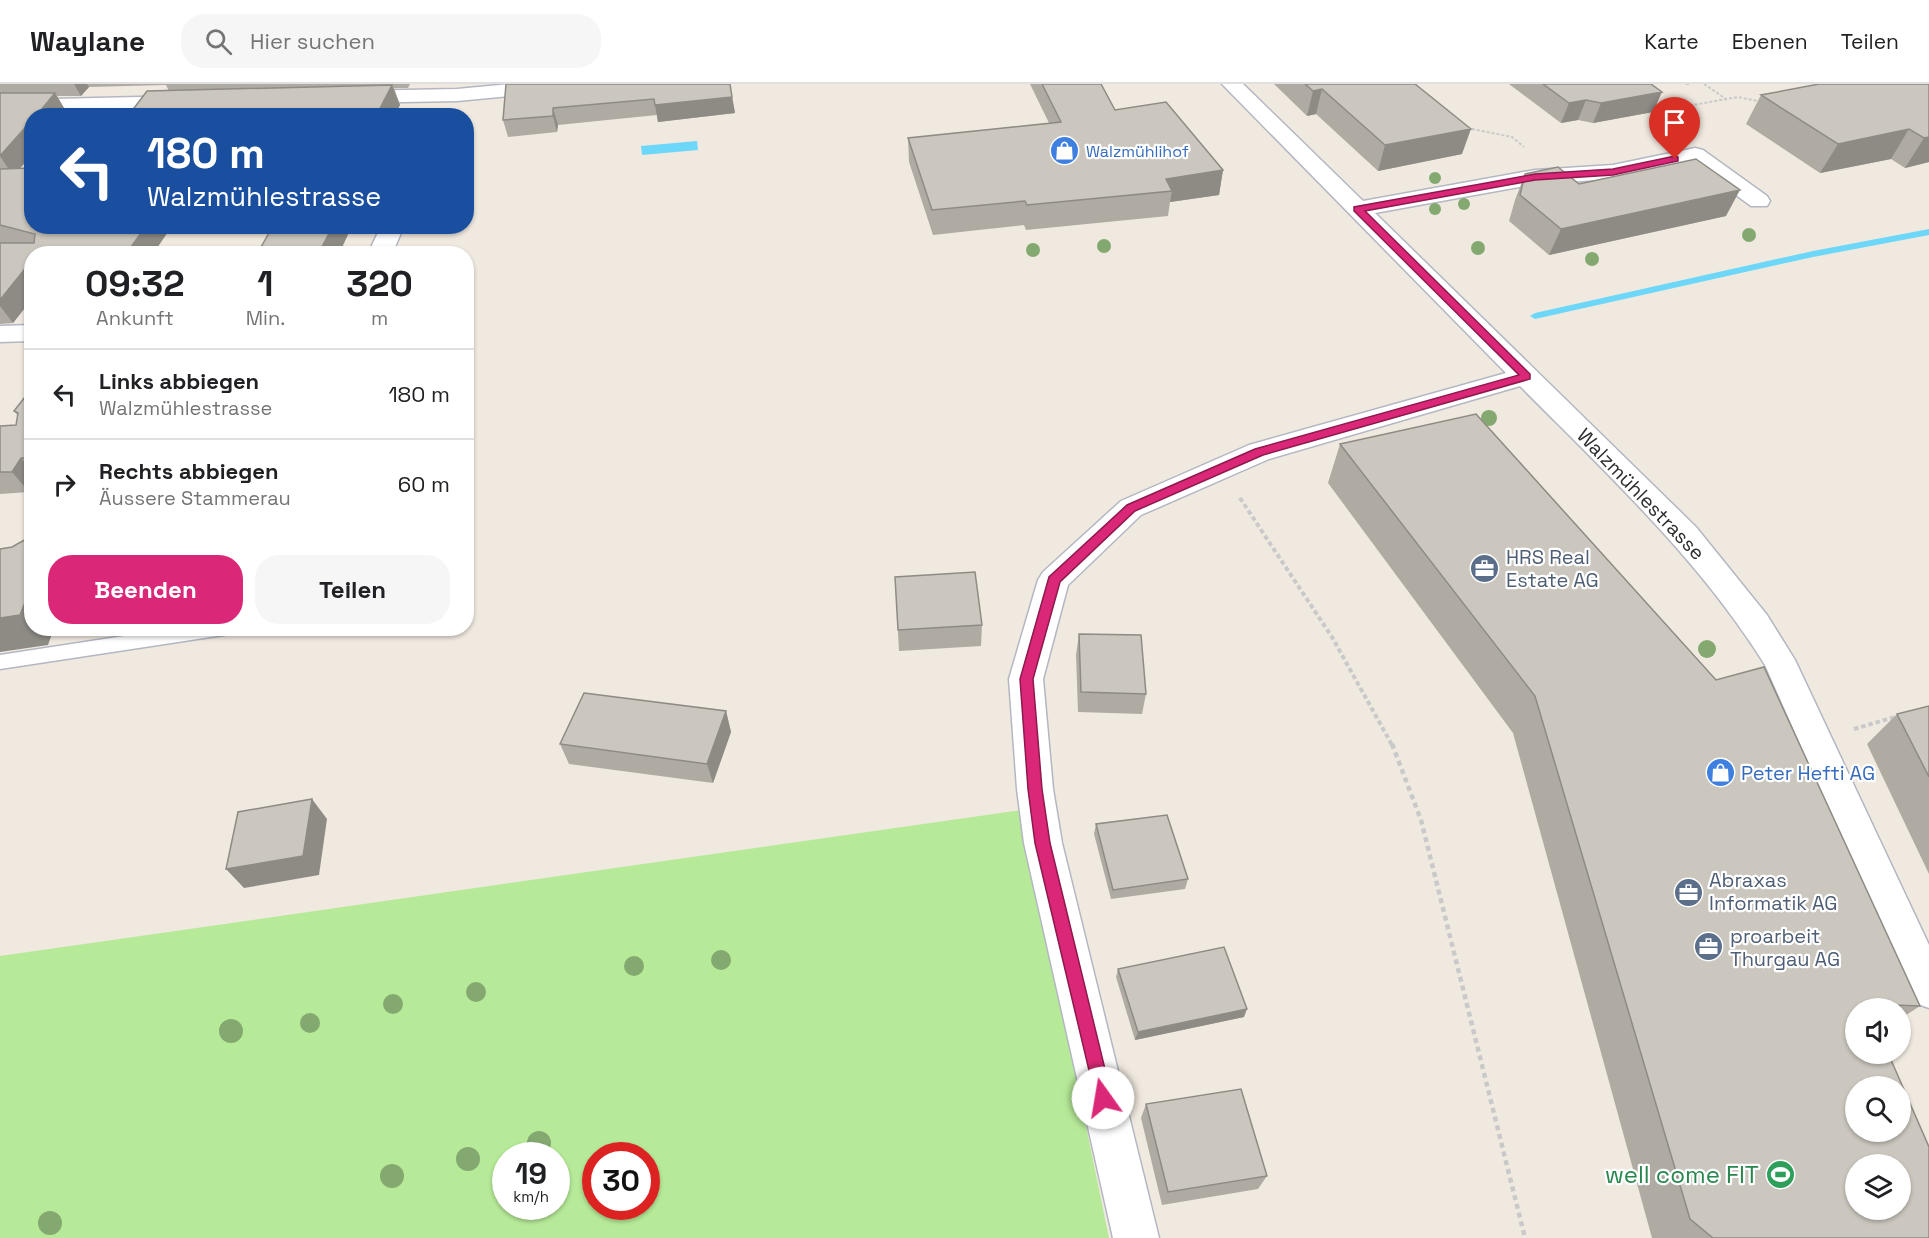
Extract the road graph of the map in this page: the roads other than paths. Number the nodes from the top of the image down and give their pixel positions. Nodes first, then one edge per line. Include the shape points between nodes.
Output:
1 (575, 84) edge
2 (1232, 84) edge
3 (460, 89) edge
4 (337, 98) edge
5 (206, 101) edge
6 (0, 104) edge
7 (64, 108) edge
8 (137, 108) edge
9 (451, 108) edge
10 (1759, 201) dead end
11 (1358, 209) junction
12 (24, 333) edge
13 (0, 334) edge
14 (1526, 376) junction
15 (172, 636) edge
16 (0, 662) edge
17 (1929, 989) edge
18 (1136, 1238) edge

1 - 3 street
2 - 11 street, Walzmühlestrasse
3 - 4 street
3 - 9 street
5 - 8 street
6 - 7 street
10 - 11 street via 1695,155 1613,172 1535,177
11 - 14 street, Walzmühlestrasse
12 - 13 street
14 - 17 street, Walzmühlestrasse via 1685,535 1723,580 1779,660
14 - 18 street via 1259,452 1220,467 1131,508 1054,580 1026,679 1035,789 1042,843
15 - 16 lane

